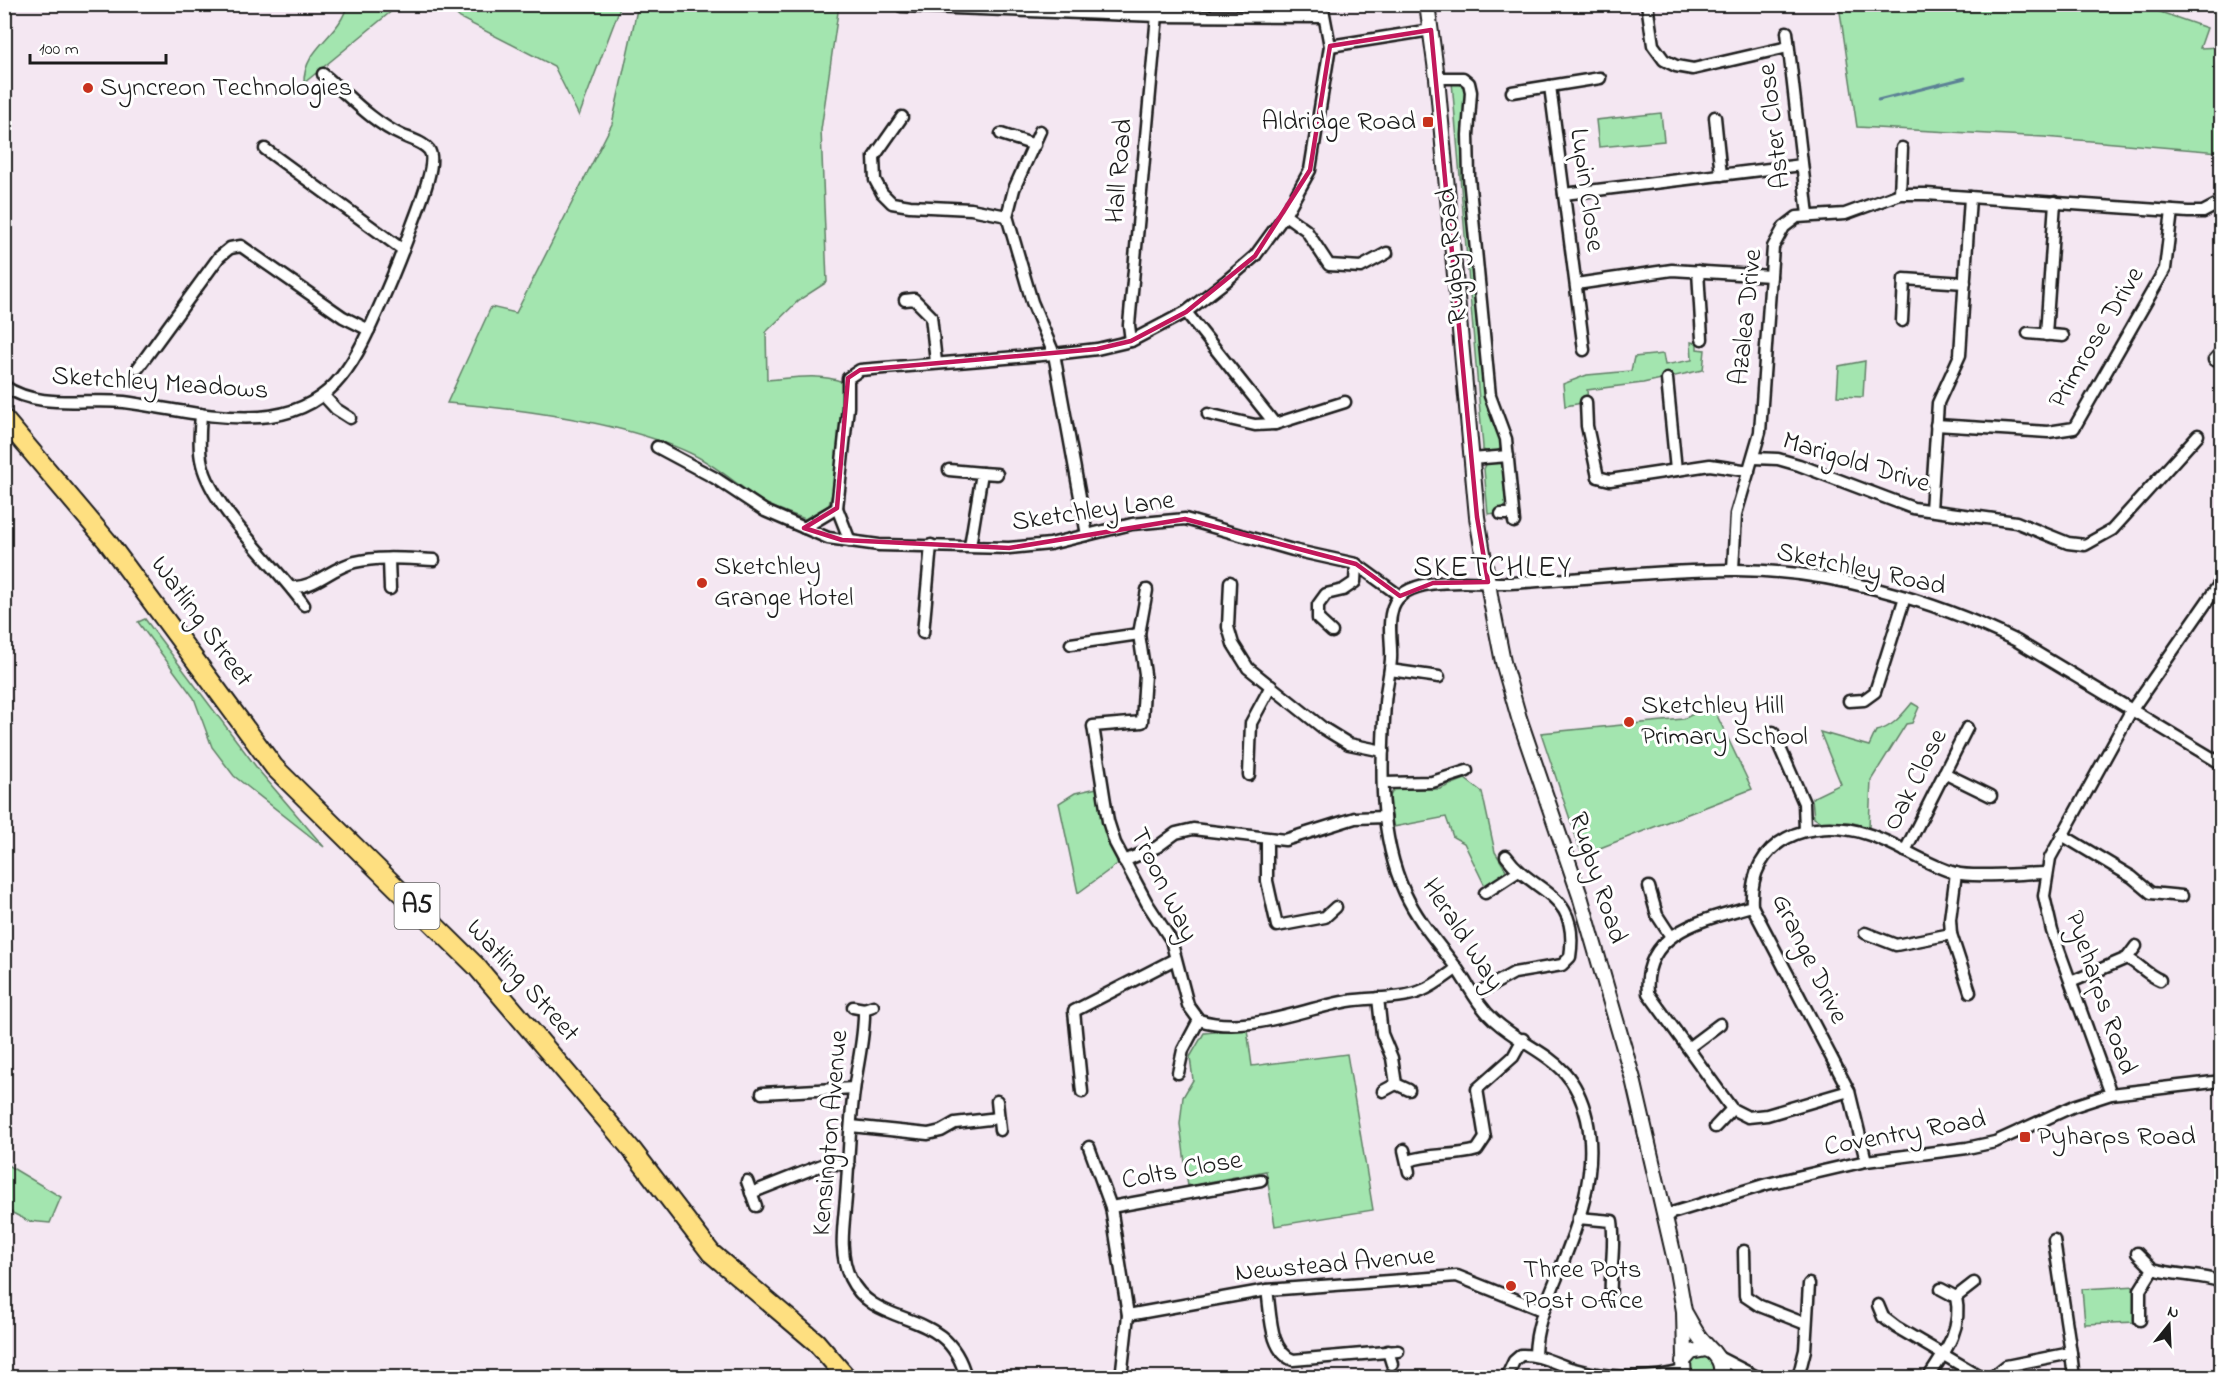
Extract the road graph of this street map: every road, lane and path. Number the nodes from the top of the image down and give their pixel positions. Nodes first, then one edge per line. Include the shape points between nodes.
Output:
1 (1158, 4) edge
2 (1322, 4) edge
3 (1427, 4) edge
4 (1647, 4) edge
5 (901, 6) dead end
6 (943, 6) edge
7 (1028, 8) edge
8 (1157, 16) junction
9 (1324, 17) junction
10 (1431, 30) junction
11 (1786, 32) dead end
12 (1330, 45) junction
13 (1788, 47) junction
14 (323, 74) dead end
15 (1437, 78) junction
16 (1600, 78) dead end
17 (1550, 86) junction
18 (1512, 92) dead end
19 (902, 117) dead end
20 (1715, 117) dead end
21 (1040, 131) dead end
22 (1001, 134) dead end
23 (1035, 145) junction
24 (1902, 148) dead end
25 (265, 149) dead end
26 (1802, 165) junction
27 (1721, 175) junction
28 (1564, 194) junction
29 (1900, 194) junction
30 (1970, 197) junction
31 (2055, 202) junction
32 (2222, 202) edge
33 (2172, 211) junction
34 (1285, 215) junction
35 (1808, 215) junction
36 (1007, 216) junction
37 (403, 250) junction
38 (1387, 253) dead end
39 (1698, 271) junction
40 (1771, 276) junction
41 (1576, 284) junction
42 (1965, 284) junction
43 (905, 300) dead end
44 (1186, 312) junction
45 (1902, 321) dead end
46 (369, 330) junction
47 (2028, 333) dead end
48 (2046, 335) junction
49 (2062, 336) dead end
50 (1702, 339) dead end
51 (1131, 341) junction
52 (1584, 350) dead end
53 (1054, 354) junction
54 (936, 362) junction
55 (138, 368) dead end
56 (1667, 379) dead end
57 (4, 386) edge
58 (324, 396) junction
59 (1345, 402) dead end
60 (1586, 402) dead end
61 (201, 414) junction
62 (1208, 414) dead end
63 (350, 418) dead end
64 (4, 419) edge
65 (1275, 424) junction
66 (1936, 425) junction
67 (2198, 435) dead end
68 (657, 447) dead end
69 (1508, 456) junction
70 (1754, 458) junction
71 (1472, 459) junction
72 (949, 470) dead end
73 (1676, 470) junction
74 (1749, 471) junction
75 (982, 473) junction
76 (997, 474) dead end
77 (837, 508) junction
78 (1931, 510) junction
79 (1501, 514) dead end
80 (804, 528) junction
81 (1087, 535) junction
82 (849, 542) junction
83 (931, 544) junction
84 (970, 546) junction
85 (389, 559) junction
86 (434, 560) dead end
87 (1356, 564) junction
88 (1732, 570) junction
89 (2222, 580) edge
90 (1230, 582) dead end
91 (1488, 582) junction
92 (291, 587) junction
93 (390, 589) dead end
94 (1147, 590) dead end
95 (1400, 596) junction
96 (1905, 597) junction
97 (304, 605) dead end
98 (1332, 632) dead end
99 (923, 633) dead end
100 (1139, 634) junction
101 (1071, 644) dead end
102 (1390, 670) junction
103 (1439, 677) dead end
104 (1271, 686) junction
105 (1849, 701) dead end
106 (2130, 711) junction
107 (1967, 728) dead end
108 (1773, 732) dead end
109 (1383, 751) junction
110 (2222, 764) edge
111 (1467, 771) dead end
112 (1944, 773) junction
113 (1249, 775) dead end
114 (1383, 783) junction
115 (1991, 796) dead end
116 (1385, 817) junction
117 (1805, 830) junction
118 (2062, 835) junction
119 (1267, 840) junction
120 (1905, 851) junction
121 (1506, 856) dead end
122 (1124, 861) junction
123 (1517, 872) junction
124 (1956, 873) junction
125 (2046, 873) junction
126 (1649, 887) dead end
127 (1485, 893) dead end
128 (2182, 896) dead end
129 (1752, 906) junction
130 (1336, 907) dead end
131 (1865, 933) dead end
132 (1952, 934) junction
133 (1670, 935) junction
134 (2136, 946) dead end
135 (1175, 958) junction
136 (2127, 958) junction
137 (1456, 969) junction
138 (2160, 980) dead end
139 (2071, 982) junction
140 (1970, 992) dead end
141 (1474, 995) junction
142 (1378, 998) junction
143 (863, 1007) dead end
144 (1199, 1020) junction
145 (1720, 1024) dead end
146 (1523, 1039) junction
147 (1688, 1048) junction
148 (1178, 1073) dead end
149 (2222, 1081) edge
150 (1396, 1084) junction
151 (854, 1089) junction
152 (1409, 1090) dead end
153 (1383, 1091) dead end
154 (1849, 1091) junction
155 (1082, 1092) dead end
156 (762, 1093) dead end
157 (2111, 1094) junction
158 (997, 1101) dead end
159 (1732, 1110) junction
160 (998, 1118) junction
161 (851, 1125) junction
162 (1715, 1127) dead end
163 (1000, 1131) dead end
164 (1089, 1147) dead end
165 (1407, 1161) dead end
166 (1866, 1161) junction
167 (849, 1165) junction
168 (1261, 1180) dead end
169 (747, 1181) dead end
170 (752, 1193) junction
171 (756, 1206) dead end
172 (1111, 1207) junction
173 (1665, 1215) junction
174 (1578, 1218) junction
175 (2054, 1240) dead end
176 (1744, 1251) dead end
177 (2137, 1254) dead end
178 (2153, 1269) junction
179 (2222, 1282) edge
180 (1974, 1283) dead end
181 (1809, 1284) dead end
182 (1941, 1289) dead end
183 (1267, 1290) junction
184 (1956, 1297) junction
185 (1611, 1300) dead end
186 (1878, 1305) dead end
187 (1542, 1310) junction
188 (1684, 1311) junction
189 (1128, 1315) junction
190 (2140, 1320) dead end
191 (1806, 1324) junction
192 (2071, 1353) junction
193 (1535, 1354) junction
194 (1944, 1354) junction
195 (1716, 1355) junction
196 (1685, 1357) junction
197 (1392, 1364) dead end
198 (1746, 1371) junction
199 (1683, 1374) edge
200 (1597, 1376) edge
201 (847, 1377) edge
202 (966, 1377) edge
203 (1121, 1377) edge
204 (1506, 1377) edge
205 (1720, 1377) edge
206 (1760, 1377) edge
207 (1798, 1377) edge
208 (1928, 1377) edge
209 (1983, 1377) edge
210 (1991, 1377) edge
211 (2074, 1377) edge

1 - 8 street, Hall Road
2 - 9 street
3 - 10 main road, Rugby Road
4 - 13 street via 1653,45 1664,60 1676,66 1693,69
5 - 6 street
6 - 7 street
7 - 8 street
8 - 9 street
8 - 51 street, Hall Road via 1130,313
9 - 12 street
10 - 12 street
10 - 15 main road, Rugby Road
11 - 13 street, Aster Close
12 - 34 street via 1310,170
13 - 26 street, Aster Close
14 - 37 street, Sketchley Meadows via 387,128 429,149 432,165
15 - 69 street, Rugby Road via 1463,78 1472,92 1467,135 1469,177 1490,396
15 - 71 main road, Rugby Road
16 - 17 street
17 - 18 street
17 - 28 street, Lupin Close
19 - 36 street via 874,156 875,180 892,203
20 - 27 street
21 - 23 street
22 - 23 street
23 - 36 street via 1014,189
24 - 29 street
25 - 37 street
26 - 27 street
26 - 35 street, Aster Close
27 - 28 street
28 - 41 street, Lupin Close
29 - 30 street, Azalea Drive
29 - 35 street, Azalea Drive via 1845,214
30 - 31 street, Azalea Drive
30 - 42 street
31 - 33 street, Azalea Drive
31 - 48 street
32 - 33 street, Azalea Drive via 2203,212
33 - 66 street, Primrose Drive via 2165,269 2074,428 2048,432
34 - 38 street via 1306,230 1329,265 1361,267
34 - 44 street via 1255,256
35 - 40 street, Azalea Drive via 1797,217 1784,227 1773,247
36 - 53 street via 1032,302
37 - 46 street, Sketchley Meadows
39 - 40 street
39 - 41 street via 1672,270
39 - 50 street
40 - 70 street, Azalea Drive via 1760,432
41 - 52 street, Lupin Close via 1577,335
42 - 45 street via 1904,279
42 - 66 street via 1960,355 1938,403
43 - 54 street via 914,299 931,316
44 - 51 street
44 - 65 street
46 - 55 street via 343,317 241,246 230,248 219,257
46 - 58 street, Sketchley Meadows via 342,379
47 - 48 street
48 - 49 street
51 - 53 street
53 - 54 street
53 - 81 street
54 - 77 street via 860,370 849,378
56 - 73 street
57 - 61 street, Sketchley Meadows via 47,402 108,400
58 - 61 street, Sketchley Meadows via 284,414
58 - 63 street
59 - 65 street
60 - 73 street via 1598,477 1610,480
61 - 92 street via 201,462 207,480 218,500
62 - 65 street via 1255,425
64 - 201 highway, Watling Street / A5 via 107,541 274,767 476,966 632,1150 711,1252 816,1342
66 - 78 street
67 - 78 street, Marigold Drive via 2112,530 2085,545 2068,543 2016,522
68 - 80 street, Sketchley Lane via 679,456 765,511
69 - 71 street
69 - 79 street, Rugby Road via 1514,518
70 - 74 street, Azalea Drive
70 - 78 street, Marigold Drive via 1799,465 1891,501
71 - 91 main road, Rugby Road
72 - 75 street
73 - 74 street via 1710,465
74 - 88 street, Azalea Drive via 1736,514
75 - 76 street
75 - 84 street
77 - 80 street
77 - 82 street
80 - 82 street, Sketchley Lane
81 - 84 street, Sketchley Lane via 1009,548
81 - 87 street, Sketchley Lane via 1132,524 1185,519
82 - 83 street, Sketchley Lane
83 - 84 street, Sketchley Lane
83 - 99 street
85 - 86 street
85 - 92 street via 354,562 328,571 307,586
85 - 93 street
87 - 95 street, Sketchley Lane
87 - 98 street via 1355,582 1326,594 1318,605 1318,619
88 - 91 street, Sketchley Road
88 - 96 street, Sketchley Road via 1795,574
89 - 106 street, Pyeharps Road
90 - 104 street via 1228,627 1233,645 1248,668
91 - 95 street via 1433,584
91 - 173 main road, Rugby Road via 1510,684 1633,1079
92 - 97 street
94 - 100 street
95 - 102 street, Herald Way via 1392,609
96 - 105 street via 1875,692 1864,700
96 - 106 street, Sketchley Road via 1956,613 2017,641
100 - 101 street
100 - 122 street, Troon Way via 1145,674 1142,722 1093,726 1108,822
102 - 103 street
102 - 109 street, Herald Way
104 - 109 street via 1349,744
104 - 113 street via 1251,723
106 - 110 street, Sketchley Road
106 - 118 street, Pyeharps Road
107 - 112 street, Oak Close
108 - 117 street via 1804,802
109 - 114 street, Herald Way
111 - 114 street via 1432,782
112 - 115 street
112 - 120 street, Oak Close
114 - 116 street, Herald Way
116 - 119 street via 1355,818 1285,840
116 - 137 street, Herald Way via 1405,893 1423,926
117 - 120 street, Grange Drive via 1866,833
117 - 129 street, Grange Drive via 1770,848 1757,868 1751,890
118 - 125 street, Pyeharps Road
118 - 128 street via 2151,893
119 - 122 street via 1193,829 1176,832 1157,847
119 - 130 street via 1267,881 1277,926 1325,917
120 - 124 street, Grange Drive
121 - 123 street
122 - 135 street, Troon Way via 1171,940
123 - 127 street
123 - 141 street via 1552,893 1563,908 1570,925 1570,957 1562,965 1514,973
124 - 125 street, Grange Drive
124 - 132 street
125 - 139 street, Pyeharps Road via 2044,896 2052,931
126 - 133 street via 1657,915
129 - 133 street
129 - 154 street, Grange Drive
131 - 132 street via 1896,945
132 - 140 street
133 - 147 street via 1651,958 1648,993
134 - 136 street
135 - 144 street, Troon Way via 1188,1005
135 - 155 street via 1074,1011
136 - 138 street via 2144,973
136 - 139 street
137 - 141 street, Herald Way
137 - 142 street via 1420,992
139 - 157 street, Pyeharps Road
141 - 146 street, Herald Way via 1492,1019
142 - 144 street via 1230,1026
142 - 150 street via 1382,1034 1392,1058
143 - 151 street, Kensington Avenue via 865,1028
144 - 148 street via 1183,1050
145 - 147 street
146 - 165 street via 1513,1057 1477,1089 1485,1138 1477,1150
146 - 174 street, Herald Way via 1558,1065 1578,1094 1589,1134 1589,1169
147 - 159 street
149 - 157 street, Coventry Road
150 - 152 street
150 - 153 street
151 - 156 street
151 - 161 street, Kensington Avenue
154 - 159 street via 1767,1115 1748,1117
154 - 166 street, Grange Drive
157 - 166 street, Coventry Road via 2074,1106 1995,1142
158 - 160 street
159 - 162 street
160 - 161 street via 955,1123 928,1134
160 - 163 street
161 - 167 street, Kensington Avenue
164 - 172 street
166 - 173 street, Coventry Road via 1767,1184
167 - 170 street via 827,1163
167 - 202 street, Kensington Avenue via 842,1252 850,1278 876,1306 917,1321 942,1336 962,1360
168 - 172 street, Colts Close
169 - 170 street
170 - 171 street
172 - 189 street
173 - 188 main road, Rugby Road
174 - 185 street via 1612,1221
174 - 187 street, Herald Way
175 - 192 street
176 - 191 street via 1745,1296
177 - 178 street
178 - 179 street
178 - 190 street via 2139,1290
180 - 184 street
181 - 191 street
182 - 184 street
183 - 187 street, Newstead Avenue via 1457,1276
183 - 189 street, Newstead Avenue
183 - 197 street via 1276,1347 1282,1356 1293,1360 1393,1351
184 - 194 street via 1959,1320
186 - 194 street via 1883,1317
187 - 193 street, Herald Way
188 - 195 main road, Rugby Road
188 - 196 main road, Rugby Road
189 - 203 street
191 - 207 street
192 - 210 street via 2025,1360 2006,1366
192 - 211 street
193 - 200 street
193 - 204 street via 1521,1355
194 - 208 street
194 - 209 street
195 - 196 main road via 1698,1349
195 - 198 street
195 - 205 main road via 1722,1367
196 - 199 main road, Rugby Road
198 - 205 street
198 - 206 street
199 - 200 street

